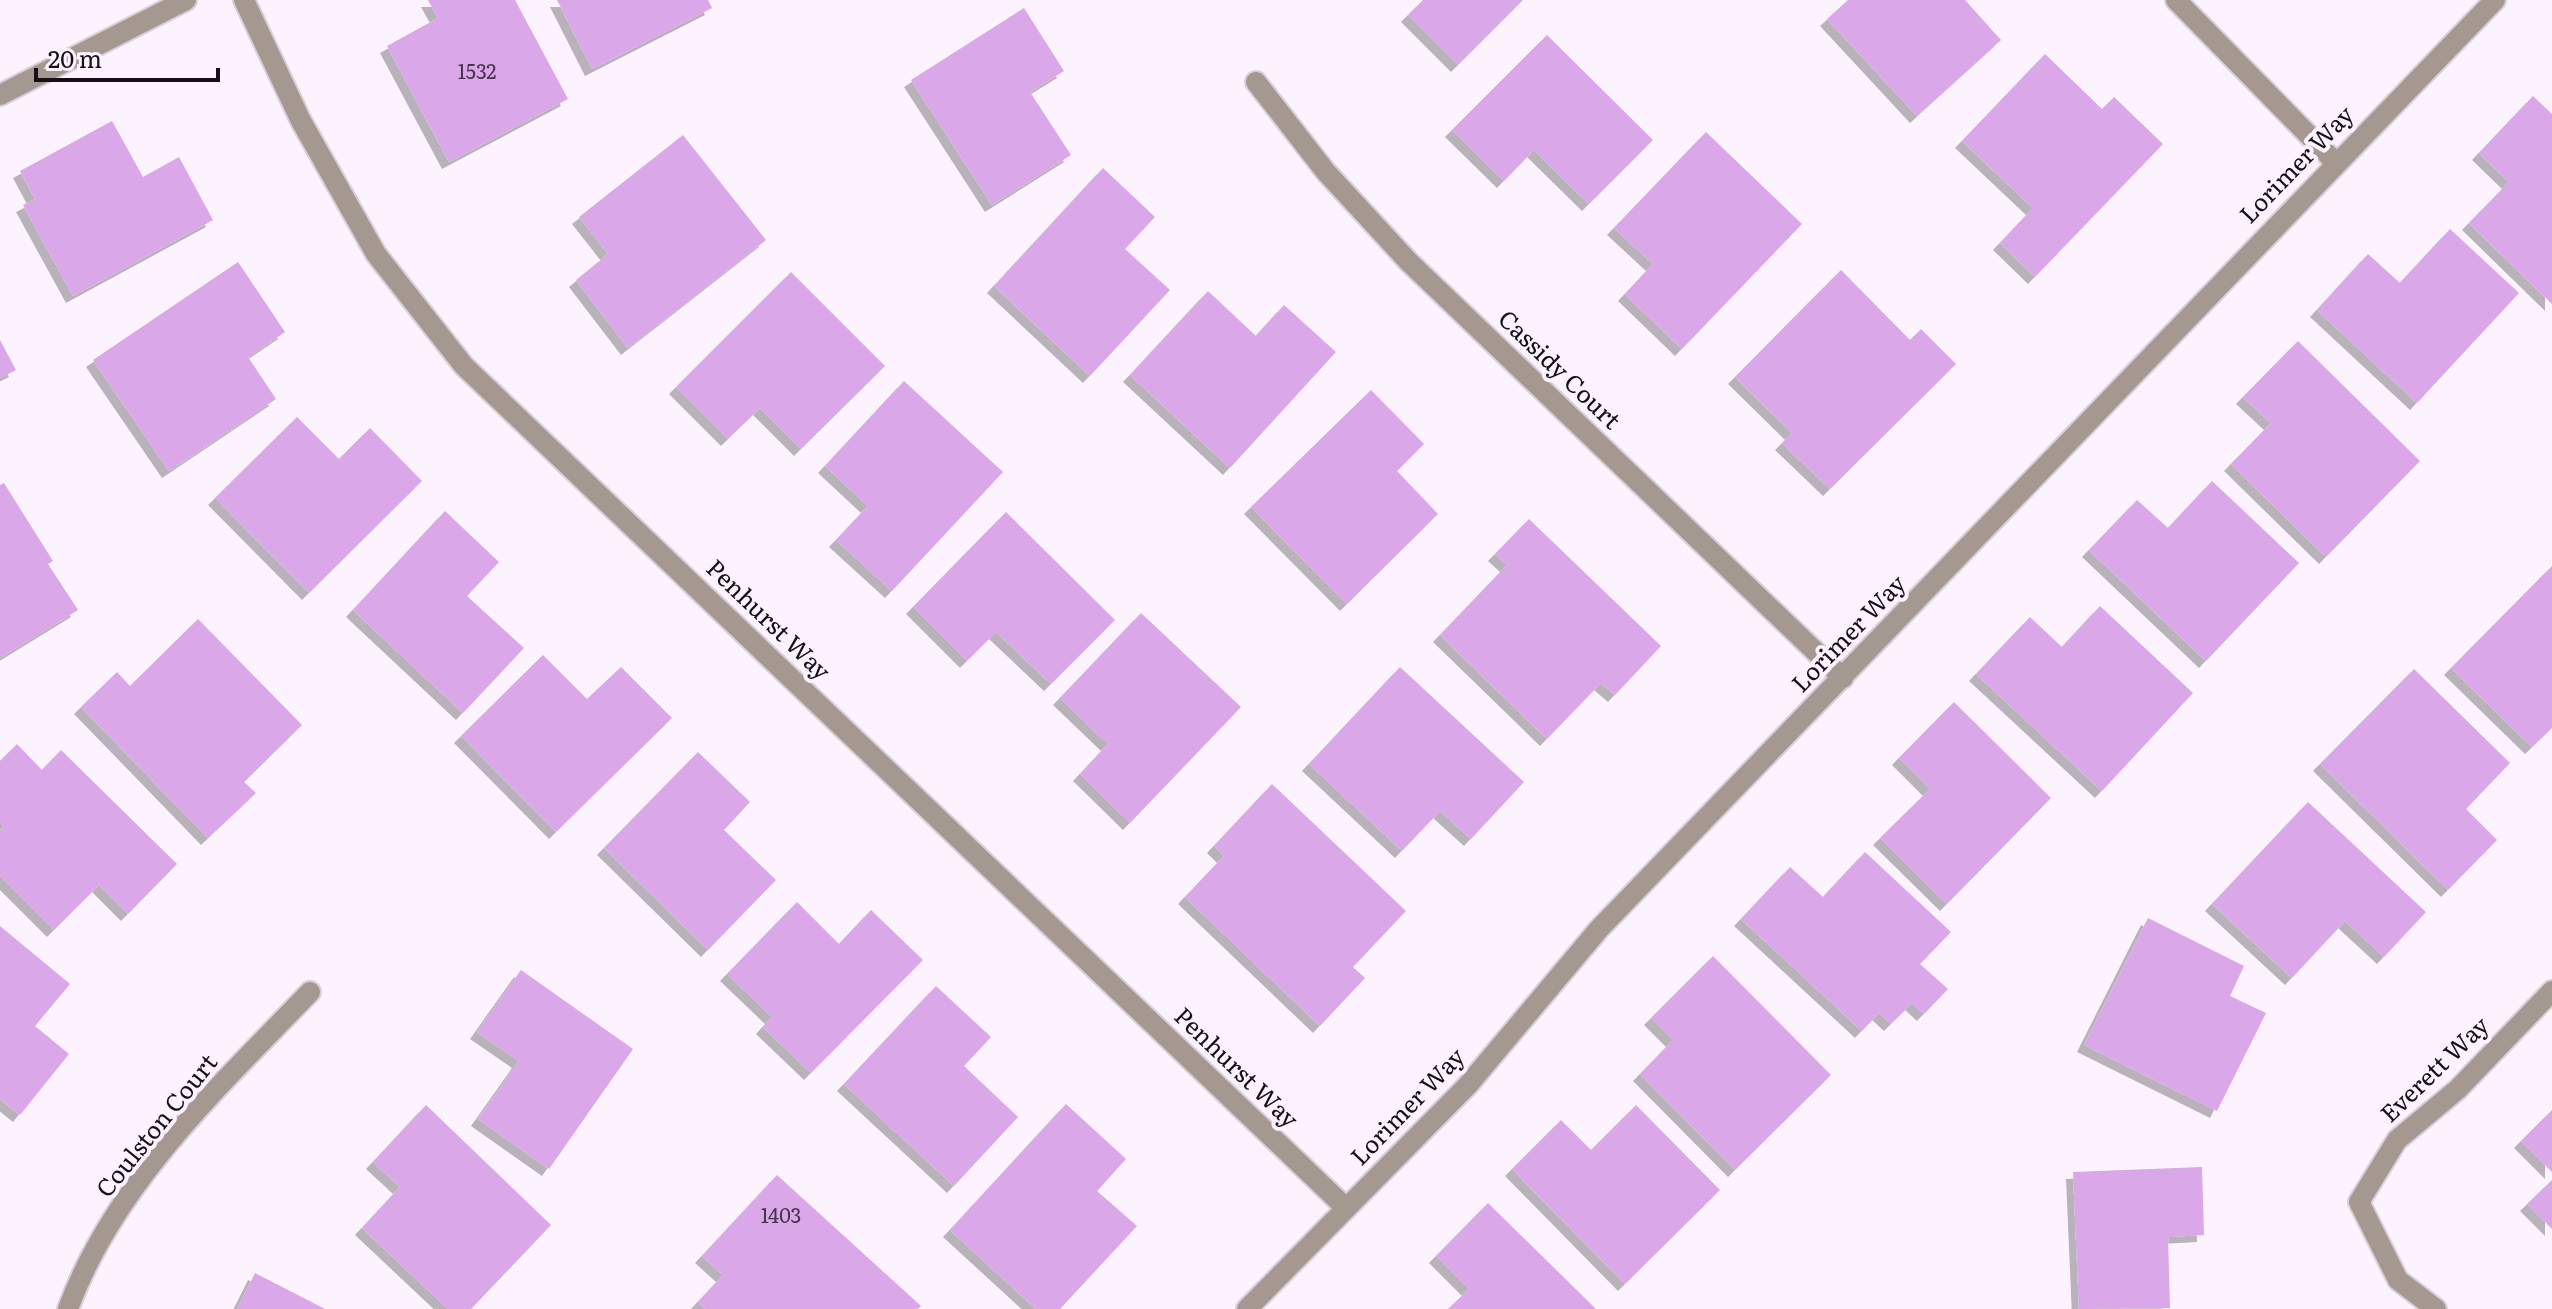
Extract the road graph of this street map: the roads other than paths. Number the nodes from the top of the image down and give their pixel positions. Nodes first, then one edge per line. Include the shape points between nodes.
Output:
1 (186, 0) edge
2 (244, 0) edge
3 (2176, 0) edge
4 (2495, 0) edge
5 (1256, 82) dead end
6 (0, 95) edge
7 (2335, 162) junction
8 (1843, 678) junction
9 (2552, 991) edge
10 (310, 992) dead end
11 (1346, 1208) junction
12 (68, 1309) edge
13 (1247, 1309) edge
14 (2436, 1309) edge

1 - 6 street
2 - 11 street, Penhurst Way via 301,121 376,254 464,366
3 - 7 street
4 - 7 street, Lorimer Way
5 - 8 street, Cassidy Court via 1326,172 1408,261
7 - 8 street, Lorimer Way
8 - 11 street, Lorimer Way via 1599,929 1468,1085
9 - 14 street, Everett Way via 2458,1089 2397,1140 2359,1202 2398,1280
10 - 12 street, Coulston Court via 134,1186 82,1270
11 - 13 street, Lorimer Way

